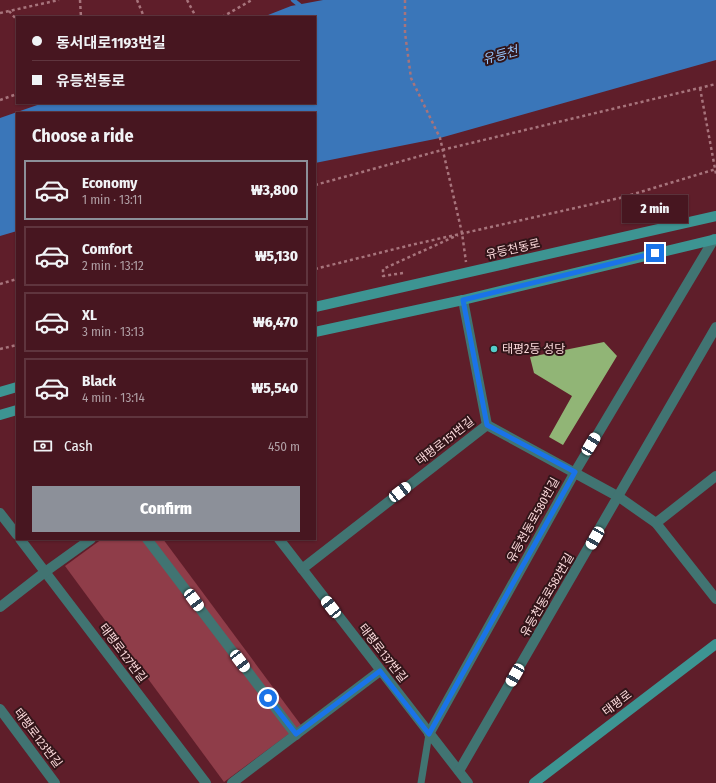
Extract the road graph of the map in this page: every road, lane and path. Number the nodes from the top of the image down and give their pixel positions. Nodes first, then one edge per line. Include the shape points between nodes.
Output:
1 (59, 0) edge
2 (80, 0) edge
3 (137, 0) edge
4 (188, 0) edge
5 (252, 0) edge
6 (405, 0) edge
7 (9, 11) junction
8 (0, 13) edge
9 (81, 16) edge
10 (144, 16) edge
11 (196, 16) edge
12 (224, 16) edge
13 (16, 19) edge
14 (716, 84) edge
15 (700, 88) junction
16 (16, 94) edge
17 (0, 100) edge
18 (442, 150) junction
19 (716, 169) edge
20 (716, 174) edge
21 (316, 185) edge
22 (716, 216) edge
23 (462, 233) junction
24 (715, 239) edge
25 (316, 269) edge
26 (468, 272) junction
27 (405, 273) dead end
28 (16, 279) edge
29 (1, 284) edge
30 (463, 300) junction
31 (316, 307) edge
32 (716, 327) edge
33 (316, 332) edge
34 (16, 345) edge
35 (0, 349) edge
36 (16, 387) edge
37 (0, 392) edge
38 (16, 410) edge
39 (0, 415) edge
40 (487, 425) junction
41 (575, 472) junction
42 (716, 476) edge
43 (619, 497) junction
44 (0, 513) edge
45 (656, 523) junction
46 (16, 534) edge
47 (21, 540) edge
48 (90, 540) edge
49 (148, 540) edge
50 (280, 540) edge
51 (302, 569) junction
52 (45, 572) junction
53 (716, 599) edge
54 (0, 607) edge
55 (716, 644) edge
56 (380, 671) junction
57 (0, 709) edge
58 (296, 734) junction
59 (429, 734) junction
60 (459, 771) junction
61 (55, 783) edge
62 (206, 783) edge
63 (232, 783) edge
64 (421, 783) edge
65 (468, 783) edge
66 (534, 783) edge

1 - 7 path
2 - 9 path
3 - 10 path
4 - 11 path
5 - 12 path
6 - 18 path via 405,33 411,78 440,138
7 - 8 path
7 - 13 path
14 - 15 path
15 - 18 path
15 - 19 path
16 - 17 path
18 - 21 path
18 - 23 path
19 - 20 path
19 - 23 path via 624,197
22 - 26 main road, 유등천동로
23 - 25 path
23 - 26 path
23 - 27 path via 383,269 383,276
24 - 30 main road
24 - 41 street, 유등천동로580번길
26 - 31 main road, 유등천동로
28 - 29 path
30 - 33 main road
30 - 40 street
32 - 43 street, 유등천동로582번길
34 - 35 path
36 - 37 main road
38 - 39 main road
40 - 41 street, 태평로151번길
40 - 51 street, 태평로151번길
41 - 43 street, 태평로151번길
41 - 59 street, 유등천동로580번길
42 - 45 street
43 - 45 street, 태평로151번길
43 - 60 street, 유등천동로582번길
44 - 46 street
45 - 53 street, 태평로151번길
47 - 52 street, 태평로127번길
48 - 52 street
49 - 58 street
50 - 51 street, 태평로137번길
51 - 56 street, 태평로137번길
52 - 54 street
52 - 62 street, 태평로127번길
55 - 66 main road, 태평로
56 - 58 street
56 - 59 street, 태평로137번길
57 - 61 street, 태평로123번길
58 - 63 street
59 - 60 street, 태평로137번길
59 - 64 lane
60 - 65 street, 태평로137번길

